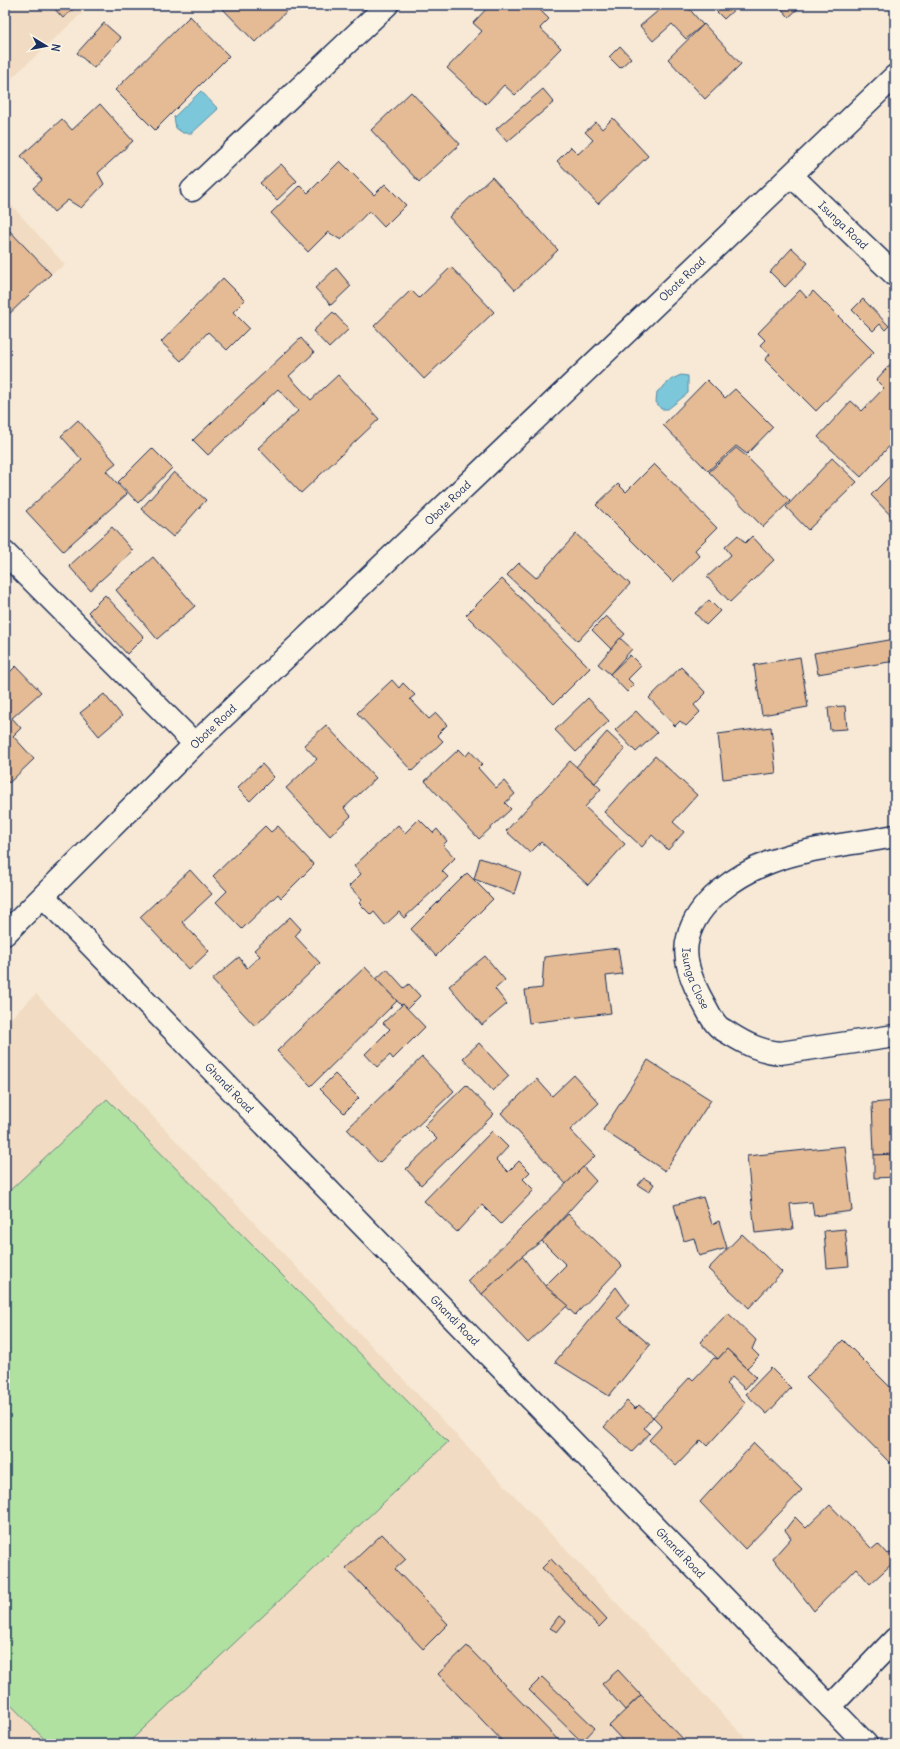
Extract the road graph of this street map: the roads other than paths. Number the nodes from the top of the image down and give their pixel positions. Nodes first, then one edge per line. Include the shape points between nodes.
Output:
1 (387, 5) edge
2 (895, 76) edge
3 (792, 176) junction
4 (192, 190) dead end
5 (895, 275) edge
6 (8, 561) edge
7 (195, 744) junction
8 (895, 836) edge
9 (44, 897) junction
10 (5, 934) edge
11 (895, 1036) edge
12 (895, 1639) edge
13 (830, 1707) junction
14 (866, 1744) edge

1 - 4 street
2 - 3 street, Obote Road
3 - 5 street, Isunga Road
3 - 7 street, Obote Road
6 - 7 street
7 - 9 street, Obote Road
8 - 11 street, Isunga Close via 804,852 770,862 716,894 697,916 687,939 688,965 701,997 717,1025 747,1045 763,1052 780,1053
9 - 10 street, Obote Road
9 - 13 street, Ghandi Road
12 - 13 street
13 - 14 street, Ghandi Road

